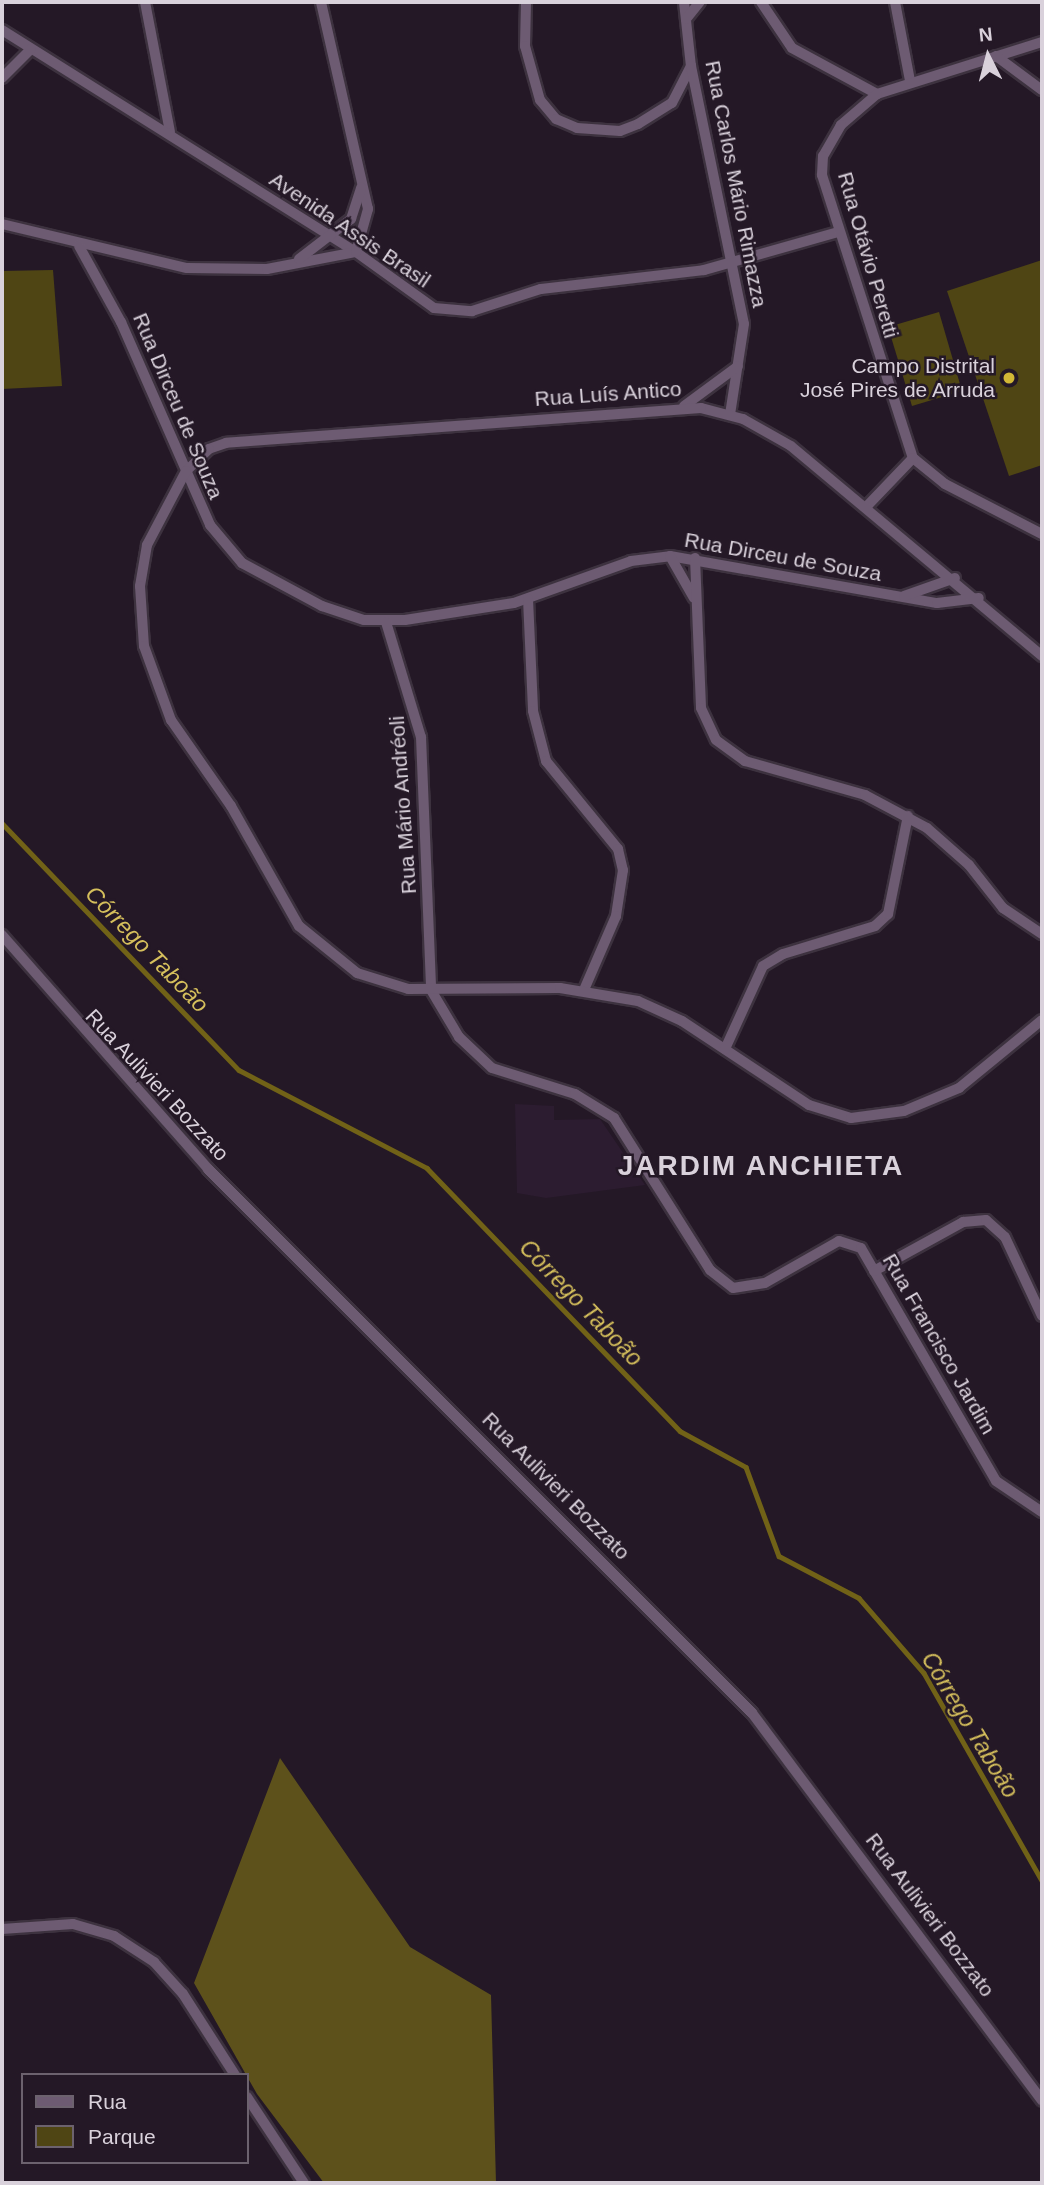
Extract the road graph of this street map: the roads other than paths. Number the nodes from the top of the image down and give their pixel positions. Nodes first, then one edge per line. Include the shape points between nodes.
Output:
1 (145, 2) edge
2 (321, 2) edge
3 (526, 2) edge
4 (684, 2) edge
5 (700, 2) edge
6 (761, 2) edge
7 (895, 2) edge
8 (686, 19) junction
9 (2, 30) edge
10 (1042, 42) edge
11 (31, 49) junction
12 (996, 56) junction
13 (691, 66) junction
14 (2, 78) edge
15 (910, 81) junction
16 (1042, 90) edge
17 (877, 94) junction
18 (170, 132) junction
19 (363, 181) junction
20 (2, 224) edge
21 (838, 232) junction
22 (331, 237) junction
23 (79, 246) junction
24 (356, 252) junction
25 (293, 263) junction
26 (734, 264) junction
27 (738, 366) junction
28 (683, 407) junction
29 (730, 414) junction
30 (913, 458) junction
31 (186, 471) junction
32 (868, 505) junction
33 (1042, 534) edge
34 (670, 556) junction
35 (695, 558) junction
36 (955, 578) junction
37 (901, 597) junction
38 (979, 598) junction
39 (528, 599) junction
40 (696, 600) junction
41 (386, 622) junction
42 (1042, 656) edge
43 (908, 816) junction
44 (1042, 934) edge
45 (2, 935) edge
46 (431, 990) junction
47 (584, 990) junction
48 (1042, 1020) edge
49 (725, 1049) junction
50 (874, 1271) junction
51 (1042, 1316) edge
52 (1042, 1512) edge
53 (2, 1929) edge
54 (233, 2073) edge
55 (248, 2099) edge
56 (1042, 2100) edge
57 (304, 2183) edge

1 - 18 street
2 - 19 street
3 - 13 street via 533,82 556,119 577,128 620,131 638,124 672,103
4 - 8 street, Rua Carlos Mário Rimazza
5 - 8 street
6 - 17 street via 801,55
7 - 15 street
8 - 13 street, Rua Carlos Mário Rimazza
9 - 11 street, Avenida Assis Brasil
10 - 12 street
11 - 14 street
11 - 18 street, Avenida Assis Brasil
12 - 15 street
12 - 16 street
13 - 26 street, Rua Carlos Mário Rimazza
15 - 17 street
17 - 21 street, Rua Otávio Peretti via 842,125 823,156
18 - 22 street, Avenida Assis Brasil
19 - 22 street via 357,208
19 - 24 street via 369,215
20 - 23 street
21 - 26 street, Avenida Assis Brasil
21 - 30 street, Rua Otávio Peretti
22 - 24 street, Avenida Assis Brasil
22 - 25 street
23 - 25 street via 187,268
23 - 31 street, Rua Dirceu de Souza via 121,322
24 - 25 street
24 - 26 street, Avenida Assis Brasil via 416,299 452,311 541,289
26 - 27 street, Rua Carlos Mário Rimazza via 744,324
27 - 28 street
27 - 29 street, Rua Carlos Mário Rimazza
28 - 29 street, Rua Luís Antico
28 - 31 street, Rua Luís Antico via 226,443 209,449
29 - 32 street, Rua Luís Antico via 766,430
30 - 32 street
30 - 33 street via 945,484
31 - 41 street, Rua Dirceu de Souza via 210,525 242,563 298,597
31 - 46 street via 147,545 141,586 144,646 171,720 315,944 389,986
32 - 36 street, Rua Luís Antico
34 - 35 street, Rua Dirceu de Souza
34 - 39 street, Rua Dirceu de Souza via 632,561
34 - 40 street
35 - 37 street, Rua Dirceu de Souza
35 - 40 street
36 - 37 street, Rua Dirceu de Souza
36 - 38 street, Rua Luís Antico
37 - 38 street, Rua Dirceu de Souza via 937,603
38 - 42 street, Rua Luís Antico
39 - 41 street, Rua Dirceu de Souza
39 - 47 street via 533,711 546,761 570,799 618,849 623,870 616,916
40 - 43 street via 702,625 701,708 716,740 745,761 833,783
41 - 46 street, Rua Mário Andréoli via 421,737
43 - 44 street via 952,847 1003,908
43 - 49 street via 888,914 875,926 783,954 763,966
45 - 56 street, Rua Aulivieri Bozzato via 208,1169 752,1713
46 - 47 street
46 - 50 street, Rua Francisco Jardim via 459,1037 492,1068 575,1094 614,1118 720,1281 733,1288 765,1283 839,1241 861,1248
47 - 49 street via 648,1005
48 - 49 street via 960,1088 873,1117 809,1105
50 - 51 street via 963,1222 986,1220 1005,1237
50 - 52 street, Rua Francisco Jardim via 996,1480
53 - 54 street via 73,1924 114,1936 154,1962 183,1994
55 - 57 street

